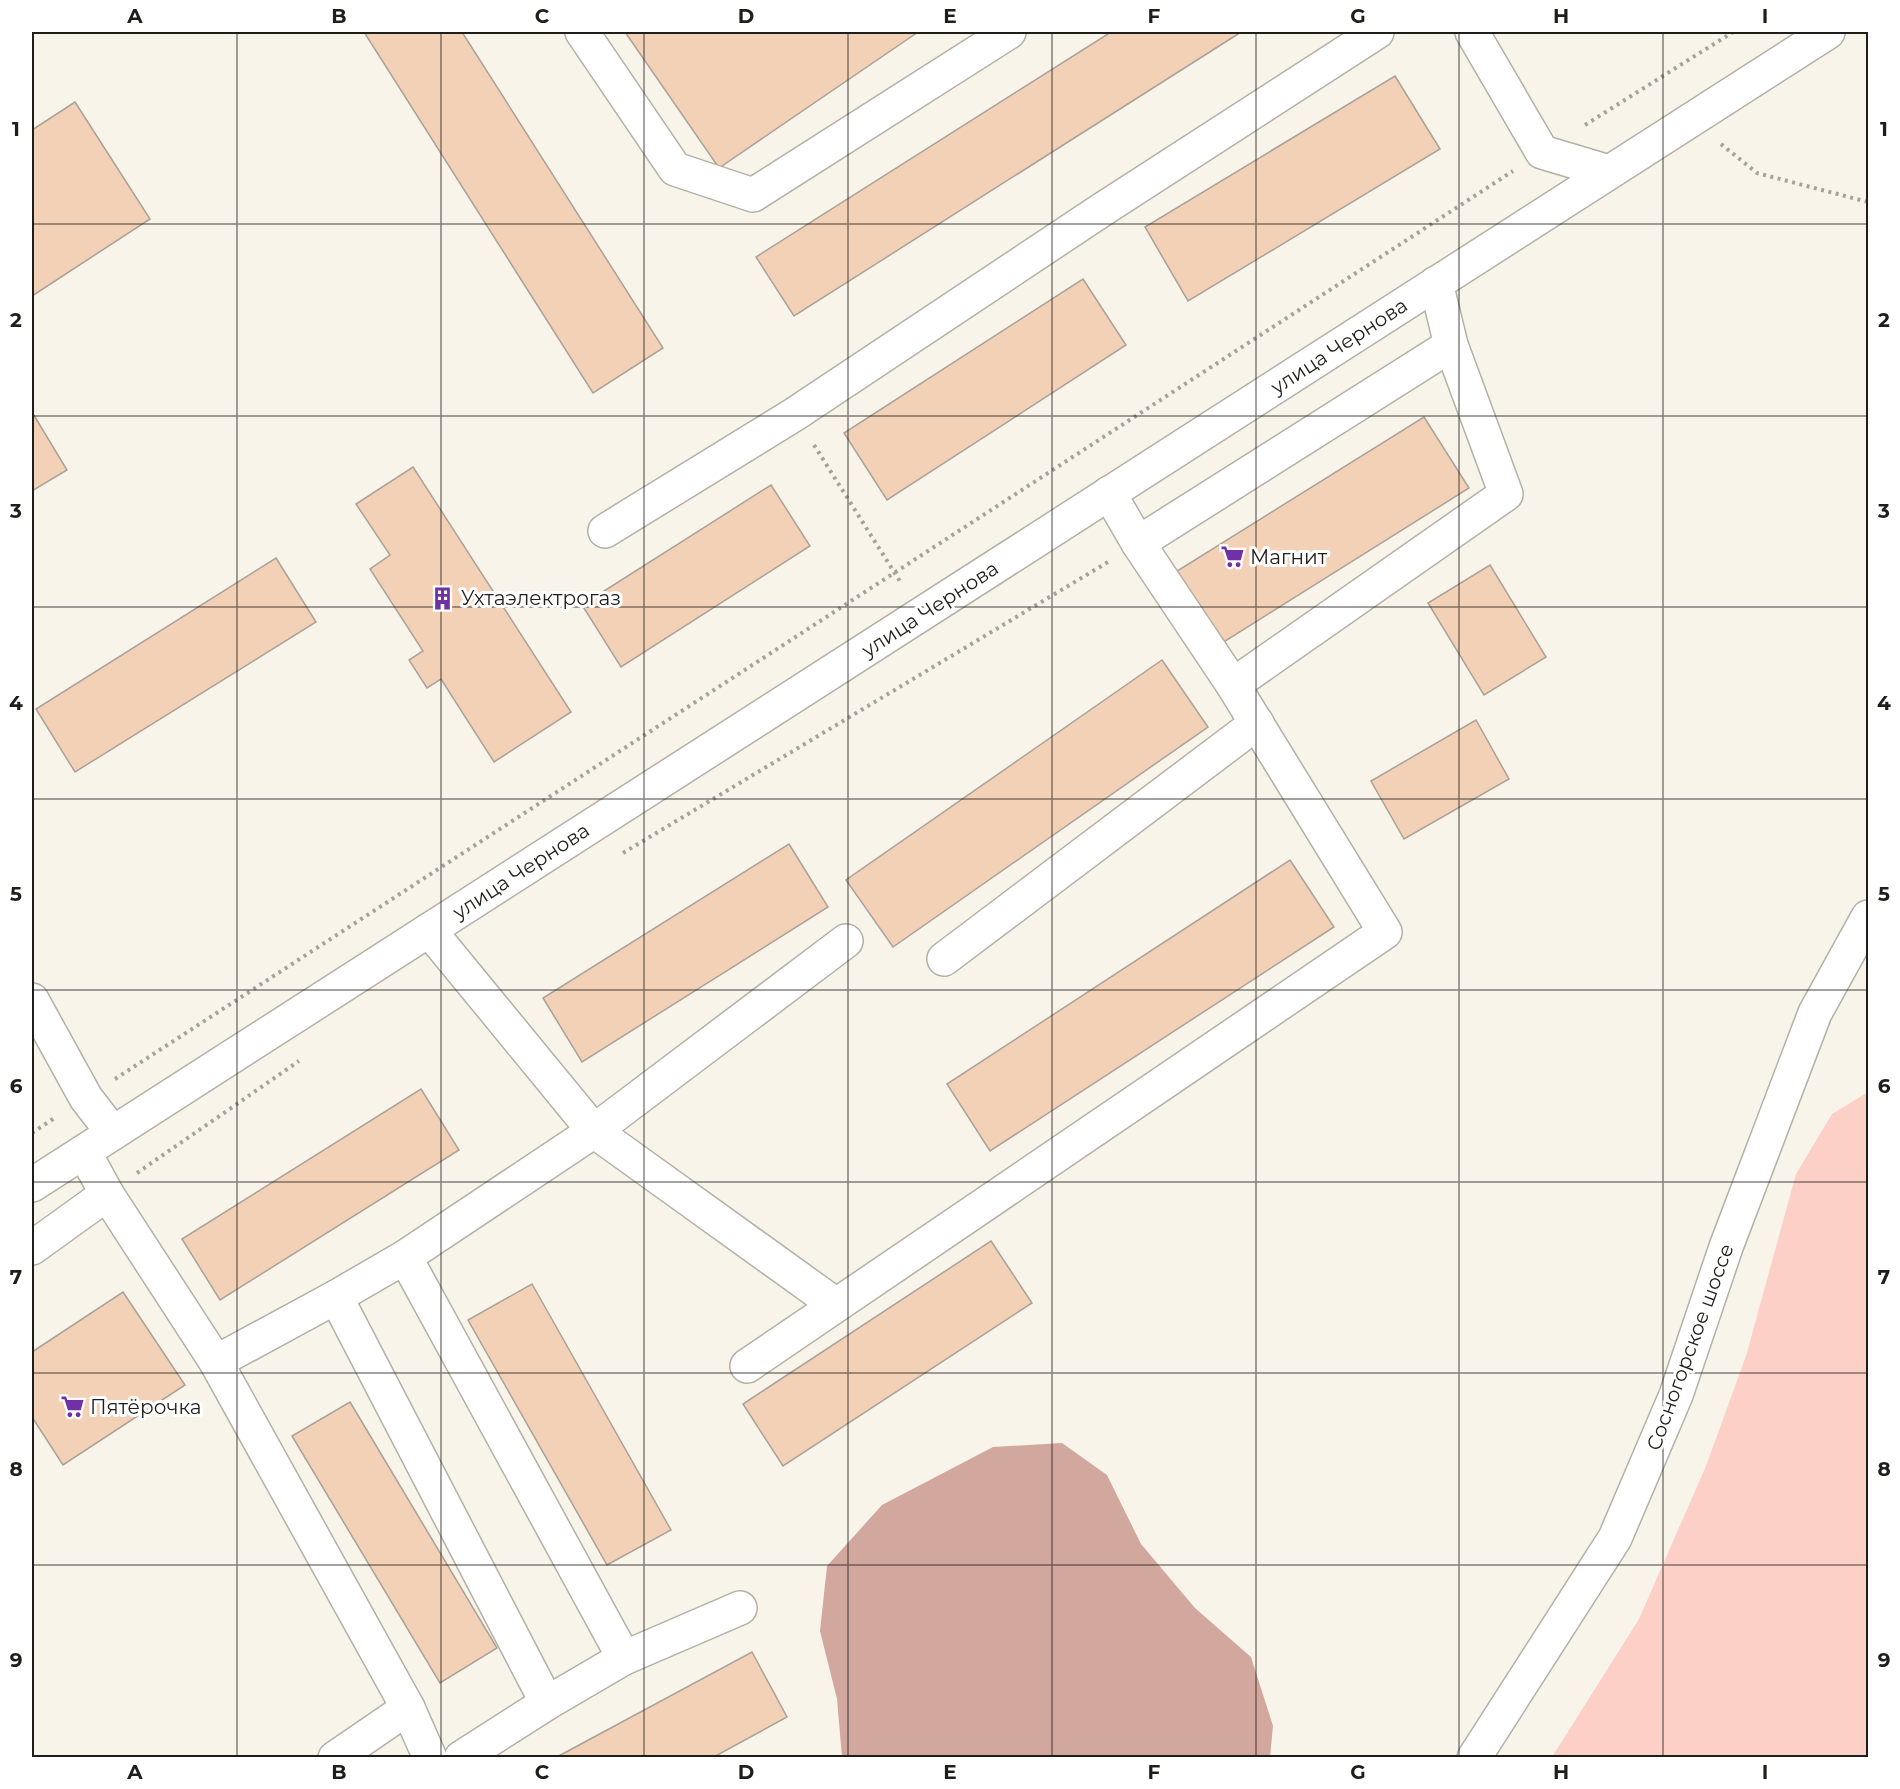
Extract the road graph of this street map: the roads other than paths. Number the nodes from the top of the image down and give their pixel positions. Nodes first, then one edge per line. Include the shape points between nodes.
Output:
1 (582, 32) edge
2 (1009, 32) edge
3 (1377, 32) edge
4 (1472, 32) edge
5 (1828, 32) edge
6 (1610, 172) junction
7 (1436, 283) junction
8 (1451, 345) junction
9 (1109, 493) junction
10 (605, 531) dead end
11 (1138, 543) junction
12 (1233, 685) junction
13 (1257, 723) junction
14 (1869, 917) edge
15 (429, 930) junction
16 (846, 941) dead end
17 (944, 959) dead end
18 (32, 1000) edge
19 (594, 1131) junction
20 (112, 1133) junction
21 (84, 1152) junction
22 (32, 1185) edge
23 (107, 1194) junction
24 (32, 1248) edge
25 (405, 1257) junction
26 (336, 1297) junction
27 (836, 1305) junction
28 (216, 1362) junction
29 (747, 1366) dead end
30 (740, 1608) dead end
31 (624, 1658) junction
32 (547, 1703) junction
33 (408, 1708) junction
34 (335, 1758) edge
35 (430, 1758) edge
36 (461, 1758) edge
37 (1474, 1758) edge

1 - 2 street via 675,170 753,195
3 - 10 street via 795,414
4 - 6 street via 1542,152
5 - 6 street, улица Чернова
6 - 7 street, улица Чернова
7 - 8 street
7 - 9 street, улица Чернова
8 - 11 street
8 - 12 street via 1506,494
9 - 11 street
9 - 15 street, улица Чернова
11 - 12 street
12 - 13 street
13 - 17 street
13 - 27 street via 1385,932
14 - 37 street, Сосногорское шоссе via 1815,1012 1726,1247 1676,1395 1615,1538
15 - 19 street
15 - 20 street, улица Чернова
16 - 19 street
18 - 20 street via 86,1098
19 - 25 street
19 - 27 street
20 - 21 street, улица Чернова
21 - 22 street, улица Чернова
21 - 23 street
23 - 24 street
23 - 28 street
25 - 26 street
25 - 31 street
26 - 28 street
26 - 32 street
27 - 29 street
28 - 33 street
30 - 31 street
31 - 32 street
32 - 36 street
33 - 34 street
33 - 35 street

